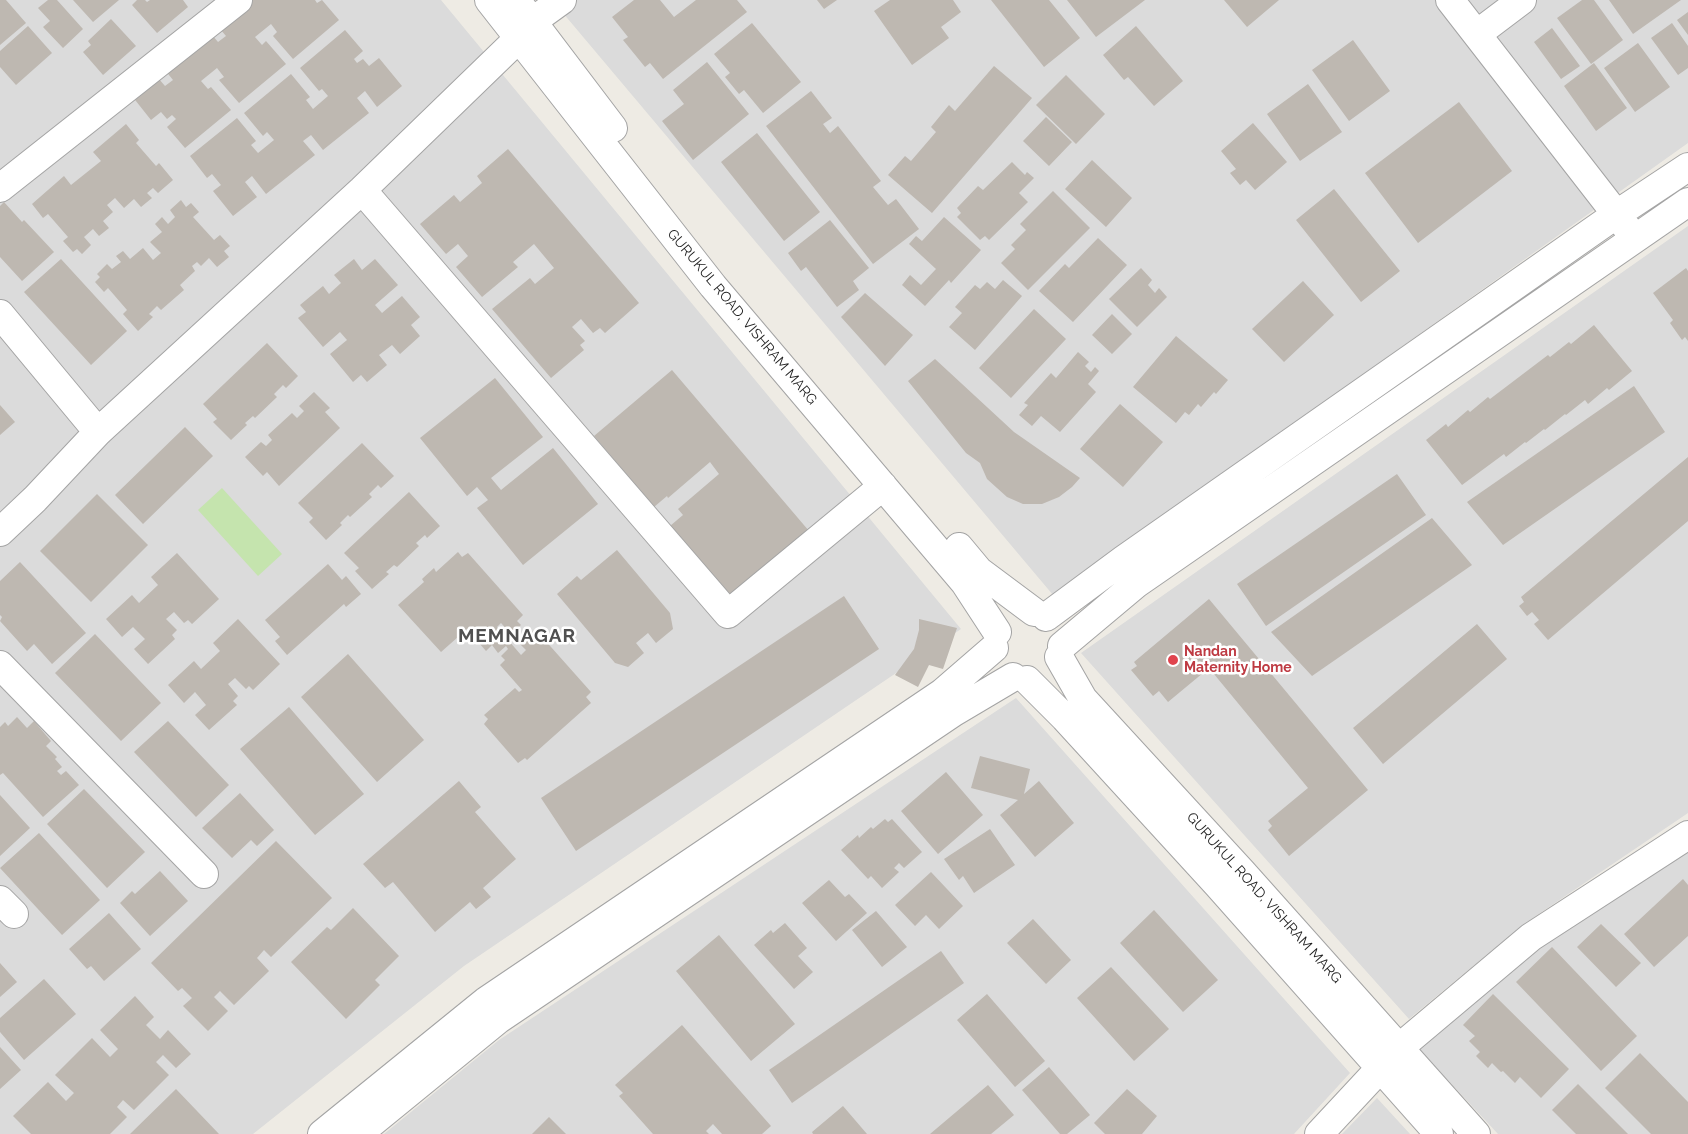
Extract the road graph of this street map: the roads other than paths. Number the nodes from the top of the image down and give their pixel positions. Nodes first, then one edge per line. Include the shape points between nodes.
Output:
1 (238, 0) edge
2 (489, 0) edge
3 (516, 0) edge
4 (562, 0) edge
5 (1450, 0) edge
6 (1522, 0) edge
7 (526, 30) junction
8 (1477, 34) junction
9 (1688, 167) edge
10 (0, 188) edge
11 (362, 190) junction
12 (1688, 202) edge
13 (1617, 214) junction
14 (1634, 238) junction
15 (0, 314) edge
16 (98, 432) junction
17 (883, 486) junction
18 (0, 532) edge
19 (1040, 614) junction
20 (995, 640) junction
21 (1061, 652) junction
22 (0, 665) edge
23 (1020, 678) junction
24 (1688, 835) edge
25 (204, 874) dead end
26 (1399, 1048) junction
27 (1381, 1069) junction
28 (322, 1134) edge
29 (358, 1134) edge
30 (1319, 1134) edge
31 (1439, 1134) edge
32 (1476, 1134) edge

1 - 10 street
2 - 7 street, GURUKUL ROAD, VISHRAM MARG
3 - 7 street, GURUKUL ROAD, VISHRAM MARG
4 - 7 street
5 - 8 street
6 - 8 street
7 - 11 street
7 - 17 street, GURUKUL ROAD, VISHRAM MARG via 713,286
7 - 19 street, GURUKUL ROAD, VISHRAM MARG via 621,138 734,283 979,571
8 - 13 street
9 - 13 street
11 - 16 street
11 - 17 street via 728,614
12 - 14 street
13 - 14 street
13 - 19 street via 1123,560
14 - 21 street via 1136,584
15 - 16 street
16 - 18 street
17 - 20 street, GURUKUL ROAD, VISHRAM MARG via 966,582
19 - 20 street via 1022,612 1013,615 1003,622
19 - 21 street via 1055,625 1060,634
20 - 23 street via 997,660 1003,670
20 - 28 street via 942,693 486,1002
21 - 23 street via 1054,668 1039,678
21 - 26 street, GURUKUL ROAD, VISHRAM MARG via 1083,699
22 - 25 street
23 - 27 street, GURUKUL ROAD, VISHRAM MARG via 1065,718
23 - 29 street via 954,712 499,1019
24 - 26 street via 1531,938
26 - 27 street
26 - 32 street, GURUKUL ROAD, VISHRAM MARG
27 - 30 street
27 - 31 street, GURUKUL ROAD, VISHRAM MARG

